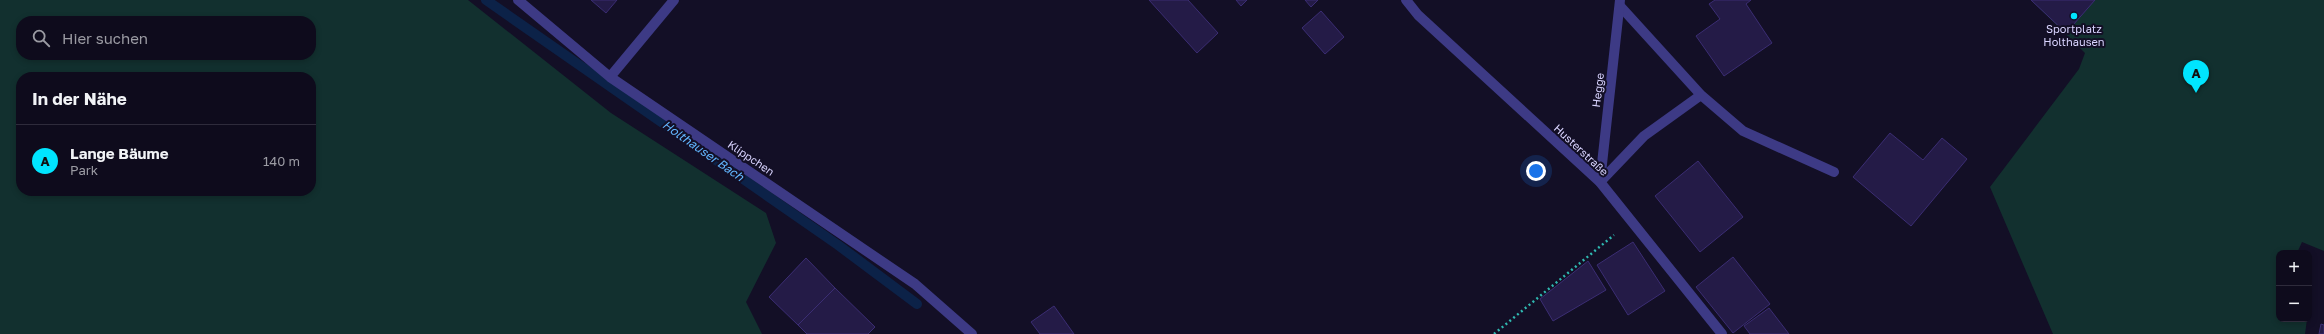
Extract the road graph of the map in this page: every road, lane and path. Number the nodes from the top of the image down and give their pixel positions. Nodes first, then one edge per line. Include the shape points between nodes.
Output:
1 (518, 0) edge
2 (674, 0) edge
3 (1406, 0) edge
4 (1620, 3) edge
5 (610, 77) junction
6 (1701, 95) junction
7 (1834, 172) dead end
8 (1600, 182) junction
9 (1631, 221) junction
10 (972, 334) edge
11 (1494, 334) edge
12 (1722, 334) edge

1 - 5 street, Klippchen
2 - 5 street
3 - 8 street, Husterstraße via 1418,16
4 - 6 street
4 - 8 street, Hegge
5 - 10 street, Klippchen via 915,284
6 - 7 street via 1743,131
6 - 8 street via 1644,136
8 - 9 street, Husterstraße
9 - 11 path
9 - 12 street, Husterstraße

